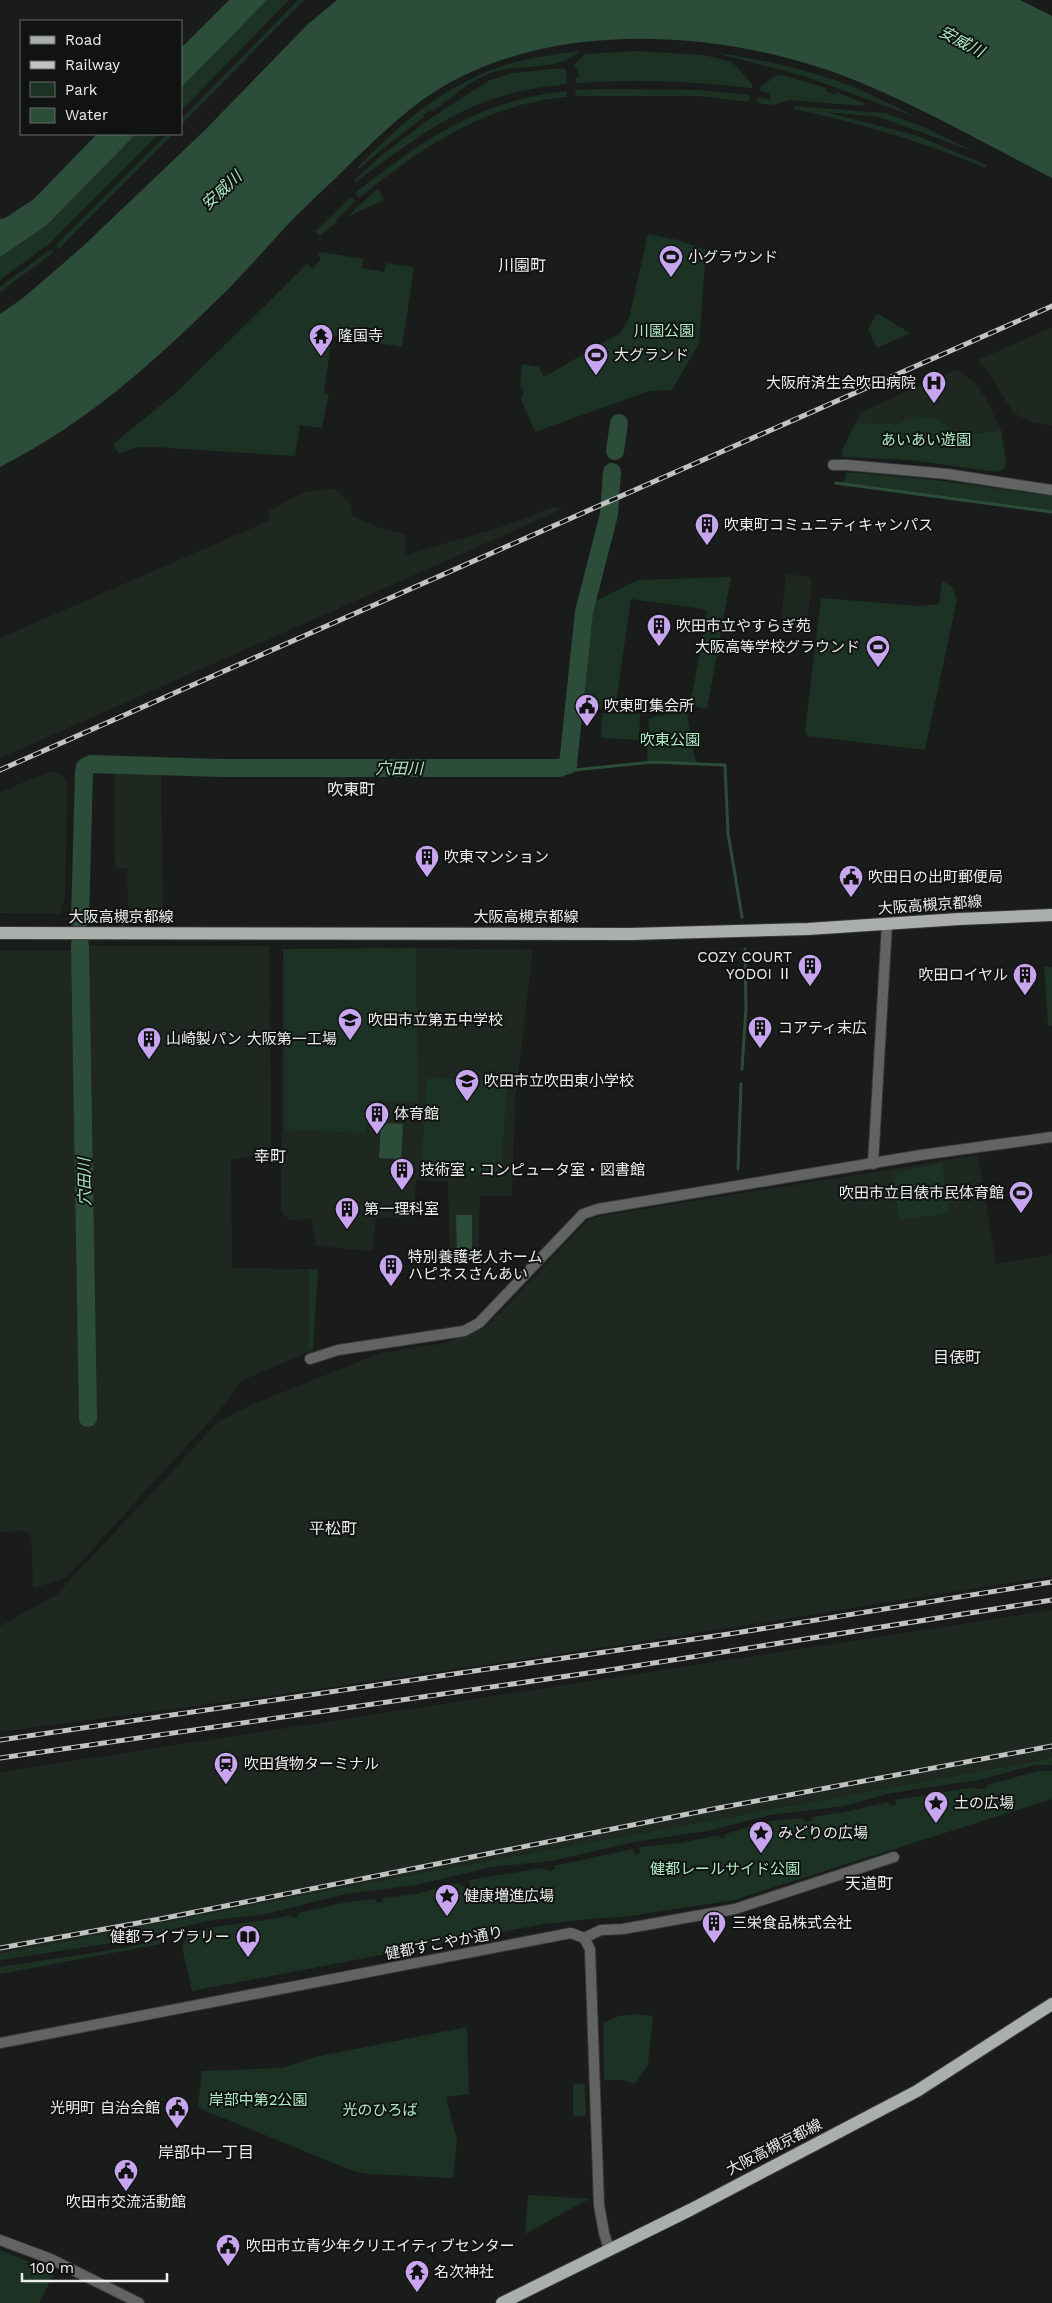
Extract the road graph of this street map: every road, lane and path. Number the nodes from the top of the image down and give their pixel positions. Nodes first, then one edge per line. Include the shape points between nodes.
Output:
1 (833, 465) dead end
2 (1052, 490) edge
3 (1052, 915) edge
4 (887, 924) junction
5 (0, 933) edge
6 (1052, 1137) edge
7 (872, 1164) junction
8 (310, 1359) dead end
9 (894, 1857) dead end
10 (584, 1938) junction
11 (1052, 2004) edge
12 (0, 2043) edge
13 (0, 2240) edge
14 (610, 2249) junction
15 (139, 2303) edge
16 (502, 2303) edge

1 - 2 street via 947,474
3 - 4 main road, 大阪高槻京都線
4 - 5 main road, 大阪高槻京都線 via 631,934
4 - 7 street
6 - 7 street
7 - 8 street via 625,1204 583,1214 480,1323 464,1331 338,1350
9 - 10 street via 735,1909 601,1930
10 - 12 street, 健都すこやか通り via 571,1934
10 - 14 street via 590,1949 600,2205
11 - 14 main road, 大阪高槻京都線 via 917,2091
13 - 15 street via 51,2259
14 - 16 main road, 大阪高槻京都線

